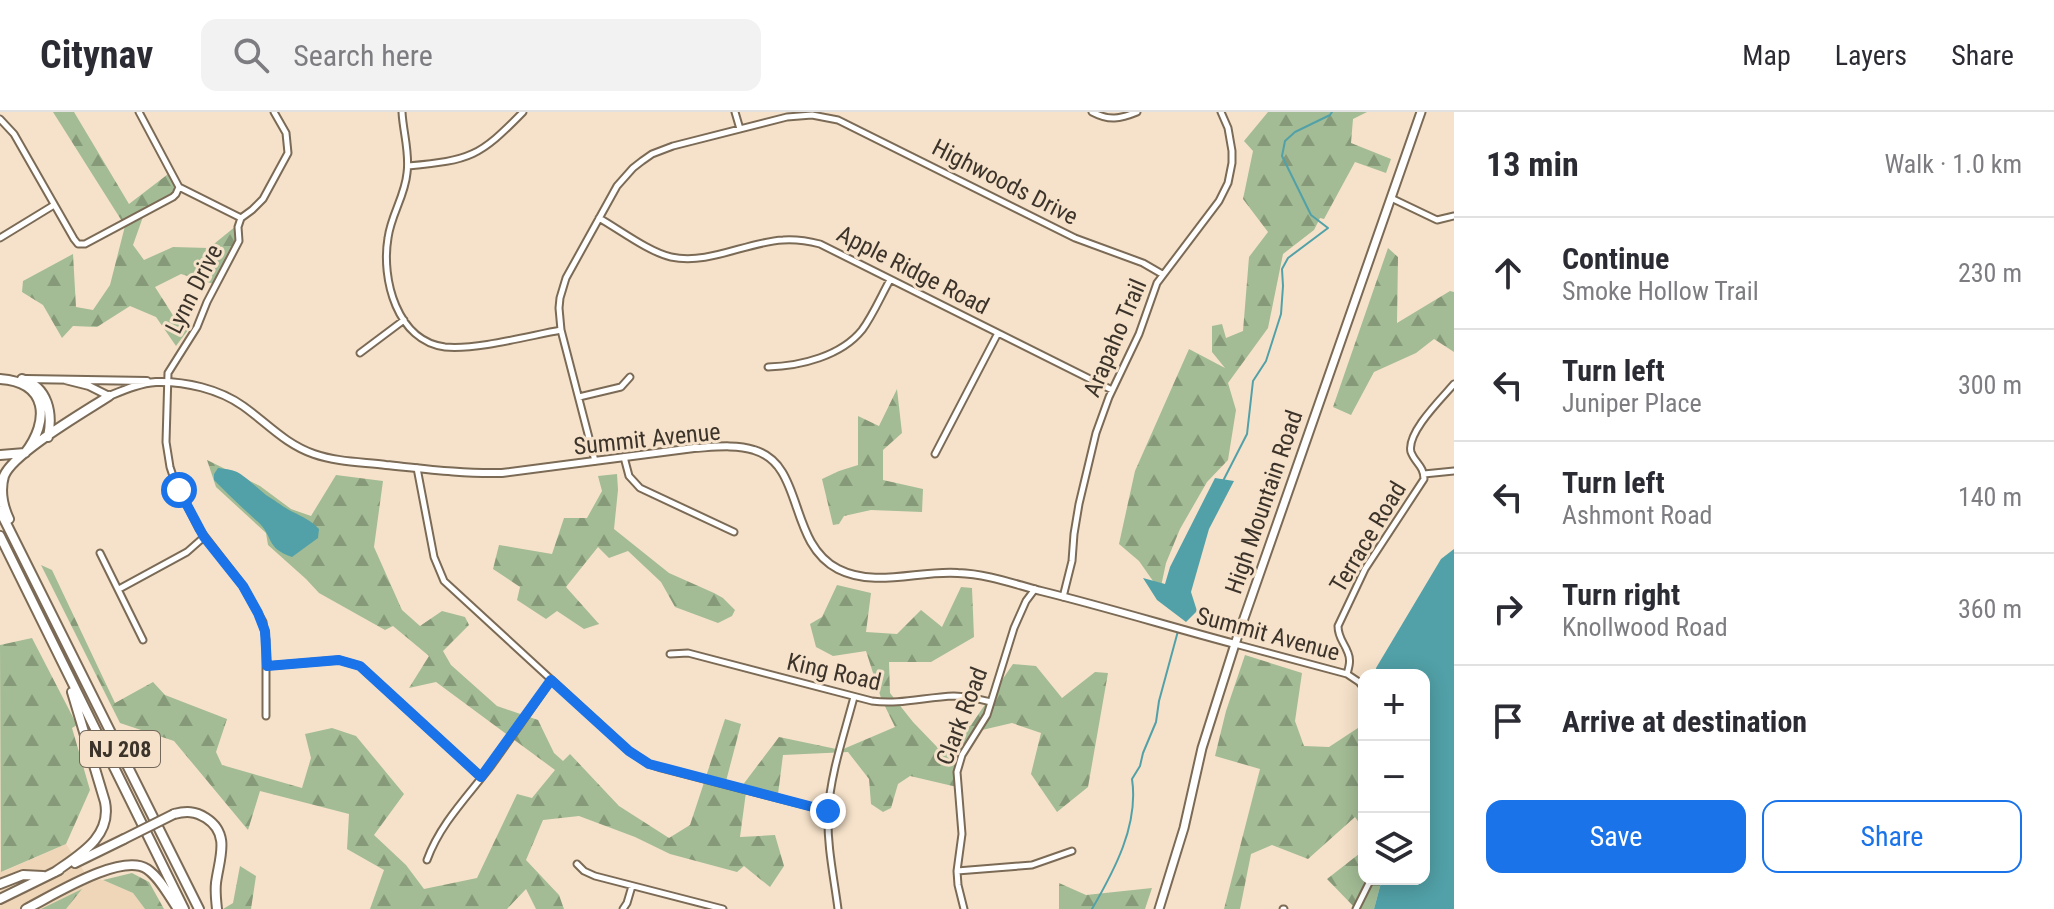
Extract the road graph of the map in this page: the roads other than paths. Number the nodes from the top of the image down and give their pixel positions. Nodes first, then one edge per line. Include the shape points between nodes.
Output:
1 (139, 112) edge
2 (274, 112) edge
3 (402, 112) edge
4 (523, 112) edge
5 (735, 112) edge
6 (1092, 112) edge
7 (1137, 112) edge
8 (1221, 112) edge
9 (1421, 112) edge
10 (827, 115) edge
11 (0, 119) edge
12 (740, 129) junction
13 (408, 166) junction
14 (179, 187) junction
15 (1390, 198) junction
16 (54, 205) junction
17 (1454, 216) edge
18 (241, 218) junction
19 (599, 218) junction
20 (0, 238) edge
21 (1162, 274) junction
22 (890, 280) junction
23 (404, 320) junction
24 (561, 330) junction
25 (998, 333) junction
26 (360, 353) dead end
27 (768, 367) dead end
28 (630, 377) dead end
29 (0, 379) edge
30 (19, 379) joint
31 (65, 380) junction
32 (154, 382) junction
33 (169, 383) junction
34 (1454, 384) edge
35 (1112, 390) junction
36 (109, 396) junction
37 (579, 397) junction
38 (48, 437) junction
39 (25, 453) junction
40 (935, 454) dead end
41 (0, 455) edge
42 (624, 457) junction
43 (595, 461) junction
44 (417, 468) junction
45 (1454, 471) edge
46 (1424, 474) junction
47 (0, 511) edge
48 (734, 532) dead end
49 (0, 536) edge
50 (204, 537) junction
51 (0, 548) edge
52 (100, 553) dead end
53 (40, 589) junction
54 (119, 589) junction
55 (1035, 589) junction
56 (1063, 597) junction
57 (36, 610) junction
58 (143, 640) dead end
59 (1235, 644) junction
60 (58, 654) junction
61 (670, 654) dead end
62 (267, 666) junction
63 (1347, 674) junction
64 (551, 680) junction
65 (1358, 681) edge
66 (854, 697) junction
67 (991, 702) junction
68 (266, 716) dead end
69 (481, 777) junction
70 (828, 811) junction
71 (1072, 851) dead end
72 (427, 860) dead end
73 (577, 864) dead end
74 (957, 871) junction
75 (51, 874) junction
76 (0, 884) edge
77 (1368, 885) edge
78 (632, 886) junction
79 (0, 899) edge
80 (26, 909) edge
81 (178, 909) edge
82 (184, 909) edge
83 (199, 909) edge
84 (217, 909) edge
85 (623, 909) edge
86 (723, 909) edge
87 (838, 909) edge
88 (964, 909) edge
89 (1159, 909) edge
90 (1356, 909) edge

1 - 14 street
2 - 18 street via 286,133 288,153 263,199
3 - 13 street
4 - 13 street via 498,138 469,156
5 - 12 street
6 - 7 street via 1116,119
8 - 21 street, Arapaho Trail via 1232,151 1228,183
9 - 15 main road, High Mountain Road
10 - 12 street, Highwoods Drive via 787,117
10 - 21 street, Highwoods Drive via 1075,238
11 - 16 street
12 - 19 street, Highwoods Drive via 652,154 625,177
13 - 23 street via 386,250 390,288
14 - 16 street via 173,197 85,244 75,242
14 - 18 street
15 - 17 street via 1437,220
15 - 59 main road, High Mountain Road
16 - 20 street
18 - 33 street, Lynn Drive via 239,241 168,373
19 - 22 street, Apple Ridge Road via 670,256 701,258 769,242 808,241
19 - 24 street, Highwoods Drive via 562,288
21 - 35 street, Arapaho Trail
22 - 25 street, Apple Ridge Road
22 - 27 street via 860,333 844,346 785,367
23 - 24 street via 424,340 449,347
23 - 26 street
24 - 37 street, Highwoods Drive
25 - 35 street, Apple Ridge Road
25 - 40 street
28 - 37 street via 621,387
29 - 39 highway via 25,385 38,402 40,428
30 - 31 street, Summit Avenue
30 - 38 highway via 32,383 45,397 51,416
31 - 32 street, Summit Avenue
31 - 36 street, Summit Avenue
32 - 33 street, Summit Avenue
32 - 36 street, Summit Avenue
33 - 44 street, Summit Avenue via 229,397 314,454
33 - 50 street via 170,467
34 - 46 street, Terrace Road via 1411,439 1411,451
35 - 56 street, Arapaho Trail via 1079,504
36 - 38 highway
37 - 43 street, Highwoods Drive
38 - 39 highway
39 - 41 highway
39 - 53 highway via 4,474 1,492
42 - 43 street, Summit Avenue
42 - 48 street via 629,476 640,488
42 - 55 street, Summit Avenue via 694,448 754,450 782,470 812,547 841,571 872,578 958,573
43 - 44 street, Summit Avenue via 502,473
44 - 64 street via 434,557 444,581
45 - 46 street
46 - 63 street, Terrace Road via 1365,569 1338,626 1349,659
47 - 53 highway, NJ 208
49 - 57 highway, NJ 208
50 - 54 street
50 - 62 street via 258,613
51 - 57 highway
52 - 54 street
53 - 83 highway, NJ 208
54 - 58 street
55 - 56 street, Summit Avenue
55 - 67 street, Clark Road via 1014,628
56 - 59 street, Summit Avenue
57 - 60 highway, NJ 208
59 - 63 street, Summit Avenue
59 - 89 main road, High Mountain Road
60 - 75 highway via 106,815 98,837
60 - 82 highway, NJ 208
61 - 66 street, King Road via 688,653
62 - 68 street
62 - 69 street via 339,660 360,666
63 - 65 street, Summit Avenue
64 - 69 street
64 - 70 street via 649,764
66 - 67 street, King Road via 883,703 951,696
66 - 70 street
67 - 74 street, Clark Road via 957,772 962,834
69 - 72 street via 446,822
70 - 87 street
71 - 74 street via 1032,865
73 - 78 street via 595,876
74 - 88 street, Clark Road
75 - 76 highway via 23,875
75 - 79 highway
75 - 84 highway, bridge via 184,812 202,816 220,835
77 - 90 street
78 - 85 street
78 - 86 street
80 - 81 highway via 125,864 150,872

